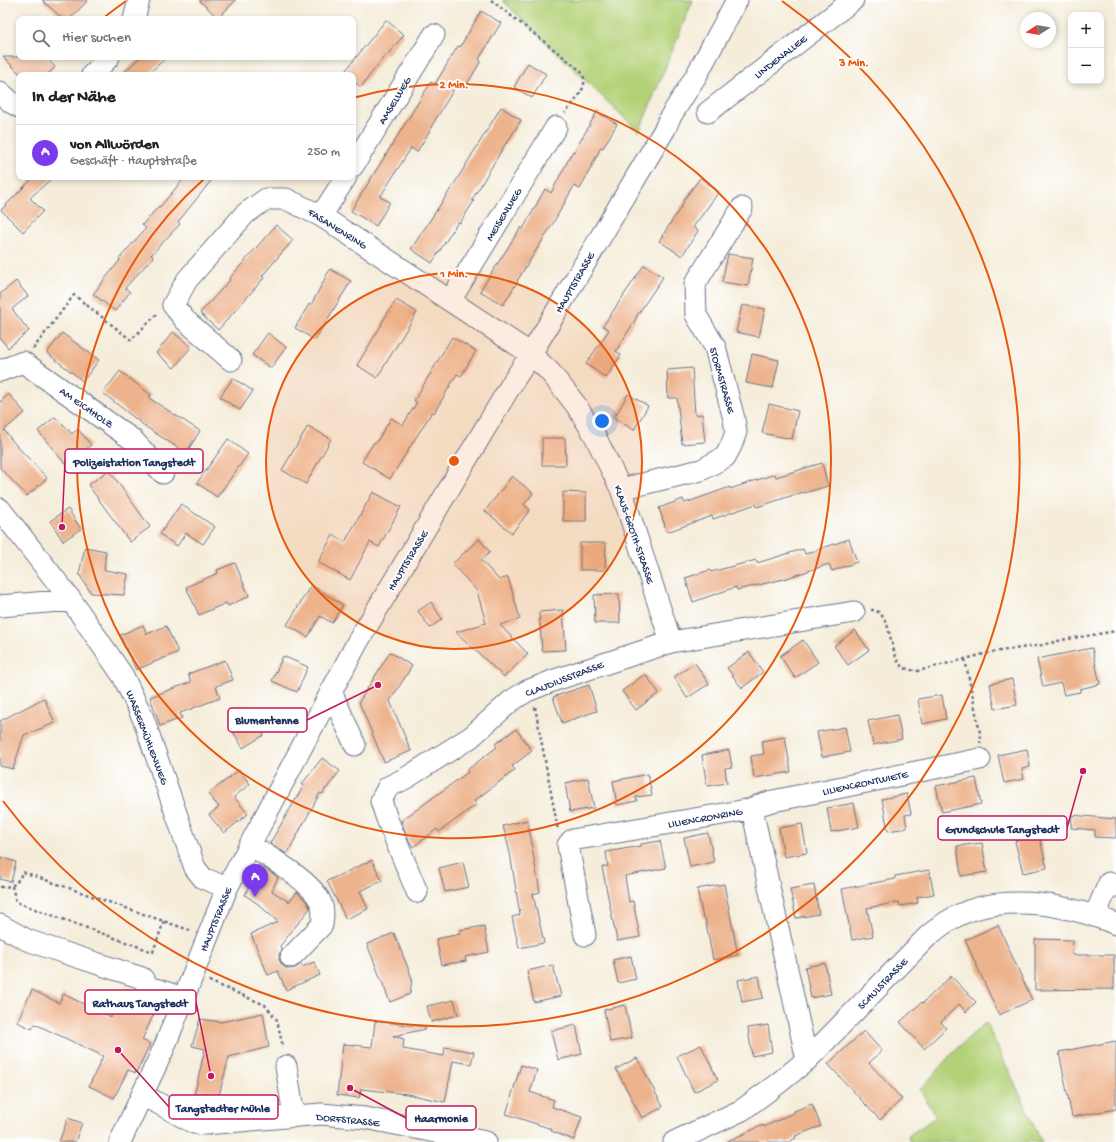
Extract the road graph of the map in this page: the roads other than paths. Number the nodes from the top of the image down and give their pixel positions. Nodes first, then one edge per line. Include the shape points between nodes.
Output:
1 (140, 0) edge
2 (737, 0) edge
3 (853, 0) edge
4 (135, 16) edge
5 (434, 35) dead end
6 (106, 60) edge
7 (95, 72) edge
8 (0, 92) edge
9 (16, 105) edge
10 (708, 112) dead end
11 (556, 127) road end
12 (356, 161) edge
13 (344, 180) edge
14 (742, 208) dead end
15 (321, 216) junction
16 (450, 301) junction
17 (531, 354) junction
18 (231, 360) dead end
19 (0, 371) edge
20 (163, 473) dead end
21 (621, 490) junction
22 (0, 508) edge
23 (71, 600) junction
24 (0, 606) edge
25 (854, 612) road end
26 (671, 642) junction
27 (331, 691) junction
28 (355, 745) dead end
29 (980, 759) road end
30 (752, 809) junction
31 (250, 844) junction
32 (1116, 886) edge
33 (227, 888) junction
34 (417, 892) dead end
35 (1096, 915) junction
36 (1116, 924) edge
37 (0, 925) edge
38 (585, 935) dead end
39 (291, 957) dead end
40 (183, 998) junction
41 (808, 1060) junction
42 (286, 1066) road end
43 (143, 1095) junction
44 (294, 1116) junction
45 (120, 1142) edge
46 (486, 1142) edge
47 (674, 1142) edge

1 - 4 street
2 - 17 street, HAUPTSTRASSE via 696,76
3 - 10 street, LINDENALLEE
5 - 12 street, AMSELWEG
6 - 7 street
8 - 9 street
11 - 16 street, MEISENWEG
13 - 15 street
14 - 21 street, STORMSTRASSE via 696,284 696,315 716,347 734,419 736,432 731,446 725,457 701,470
15 - 16 street, FASANENRING
15 - 18 street, FASANENRING via 286,199 266,199 245,214 187,280 173,305 185,320
16 - 17 street, FASANENRING
17 - 21 street, KLAUS-GROTH-STRASSE via 550,372 576,405 594,434
17 - 27 street, HAUPTSTRASSE via 361,636
19 - 20 street, AM EICHHOLZ via 23,362 133,440
21 - 26 street, KLAUS-GROTH-STRASSE
22 - 23 street, WASSERMÜHLENWEG
23 - 24 street
23 - 33 street, WASSERMÜHLENWEG via 124,676 143,718 195,868 203,878
25 - 26 street, CLAUDIUSSTRASSE
26 - 34 street, CLAUDIUSSTRASSE via 531,689 511,701 471,737 388,787 381,801
27 - 28 street
27 - 31 street, HAUPTSTRASSE
29 - 30 street, LILIENCRONTWIETE via 773,801
30 - 38 street, LILIENCRONRING via 572,840 568,845
30 - 41 street, LILIENCRONRING
31 - 33 street, HAUPTSTRASSE
31 - 39 street via 312,889 320,901 323,910 322,926
32 - 35 street via 1109,883
33 - 40 street, HAUPTSTRASSE
35 - 36 street, SCHULSTRASSE
35 - 41 street, SCHULSTRASSE via 1054,906 1022,903 989,905 954,918 928,936
37 - 40 street via 27,940 142,978 149,986
40 - 43 street, HAUPTSTRASSE
41 - 47 street, SCHULSTRASSE via 742,1110
42 - 44 street
43 - 44 street, DORFSTRASSE via 194,1123
43 - 45 street, HAUPTSTRASSE
44 - 46 street, DORFSTRASSE via 322,1114 365,1118

